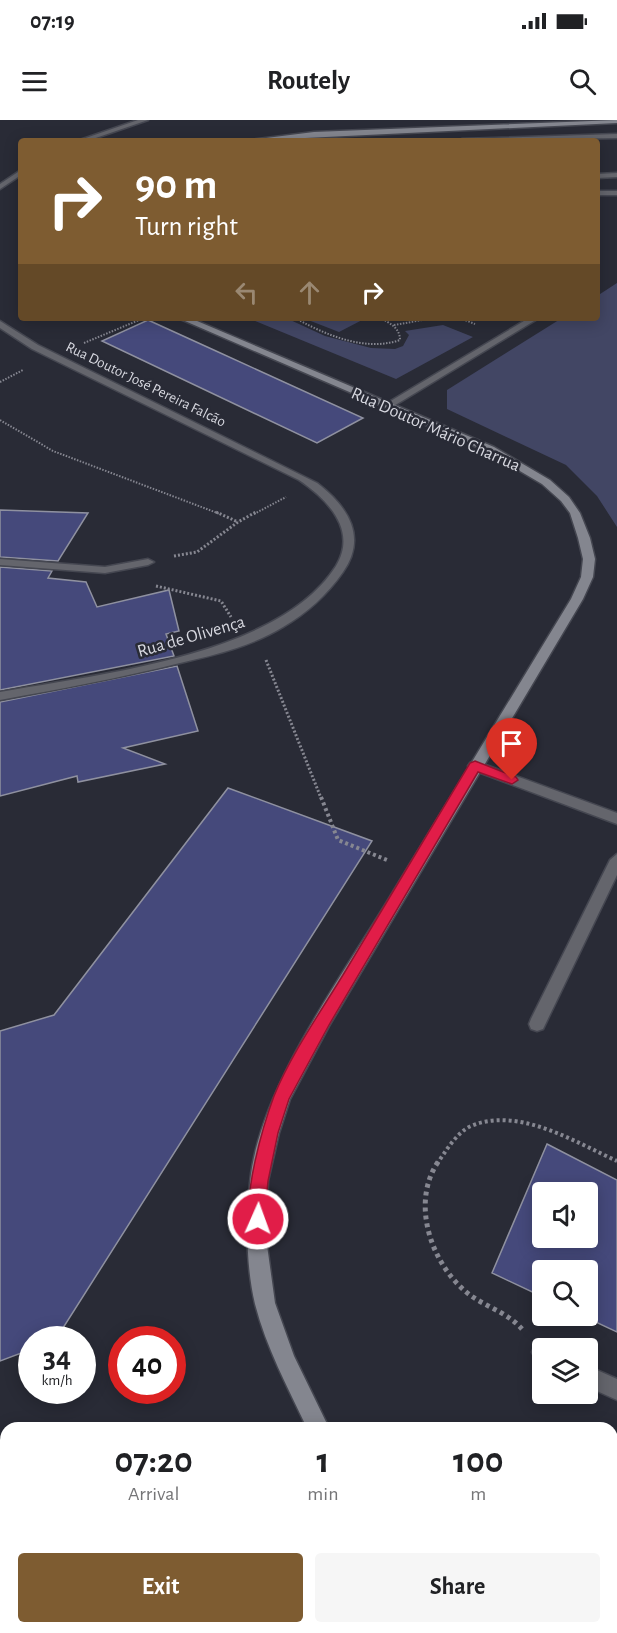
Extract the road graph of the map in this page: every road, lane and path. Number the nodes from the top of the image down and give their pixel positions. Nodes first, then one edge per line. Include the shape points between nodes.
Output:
1 (145, 120) edge
2 (617, 121) edge
3 (365, 132) junction
4 (332, 133) junction
5 (617, 136) edge
6 (89, 138) edge
7 (277, 138) edge
8 (334, 138) edge
9 (368, 138) edge
10 (555, 138) edge
11 (18, 174) edge
12 (617, 175) edge
13 (600, 176) edge
14 (0, 187) edge
15 (600, 193) edge
16 (617, 193) edge
17 (189, 321) edge
18 (204, 321) edge
19 (302, 321) edge
20 (386, 321) edge
21 (417, 321) edge
22 (530, 321) edge
23 (0, 324) edge
24 (393, 325) junction
25 (212, 331) junction
26 (389, 405) junction
27 (0, 420) edge
28 (281, 467) joint
29 (312, 483) junction
30 (238, 522) junction
31 (0, 562) edge
32 (148, 562) junction
33 (256, 636) junction
34 (0, 696) edge
35 (475, 766) junction
36 (617, 819) edge
37 (617, 860) edge
38 (413, 870) junction
39 (537, 1024) dead end
40 (617, 1161) edge
41 (532, 1341) edge
42 (598, 1381) edge
43 (617, 1390) edge
44 (315, 1422) edge

1 - 6 street
2 - 3 street
3 - 4 street
3 - 9 street
4 - 7 street
4 - 8 street
5 - 10 street
11 - 14 street
12 - 13 street
15 - 16 street
17 - 25 street, Rua Doutor Mário Charrua
18 - 25 street, Rua Doutor Mário Charrua
19 - 24 path via 333,335 378,345 392,345 400,340
20 - 24 path
21 - 24 path
22 - 26 street
23 - 28 street, Rua Doutor José Pereira Falcão via 35,347
25 - 26 street, Rua Doutor Mário Charrua
26 - 35 street, Rua Doutor Mário Charrua via 490,450 546,482 570,506 584,538 589,559 587,578 577,599
27 - 30 path via 30,439 91,467
28 - 29 street, Rua de Olivença
29 - 30 path
29 - 33 street, Rua de Olivença via 331,498 348,525 345,560 328,585 304,608
30 - 32 path via 197,552
31 - 32 street via 105,570
32 - 33 path via 156,586 221,601 236,627
33 - 34 street, Rua de Olivença via 235,645 119,674
33 - 38 path via 338,840
35 - 36 street
35 - 38 street, Rua Doutor Mário Charrua
37 - 39 street
38 - 44 street, Rua Doutor Mário Charrua via 282,1097 259,1181 257,1238 265,1303 285,1360
40 - 41 path via 547,1130 507,1120 470,1126 449,1146 430,1174 424,1217 438,1258 465,1291 513,1319
42 - 43 street

